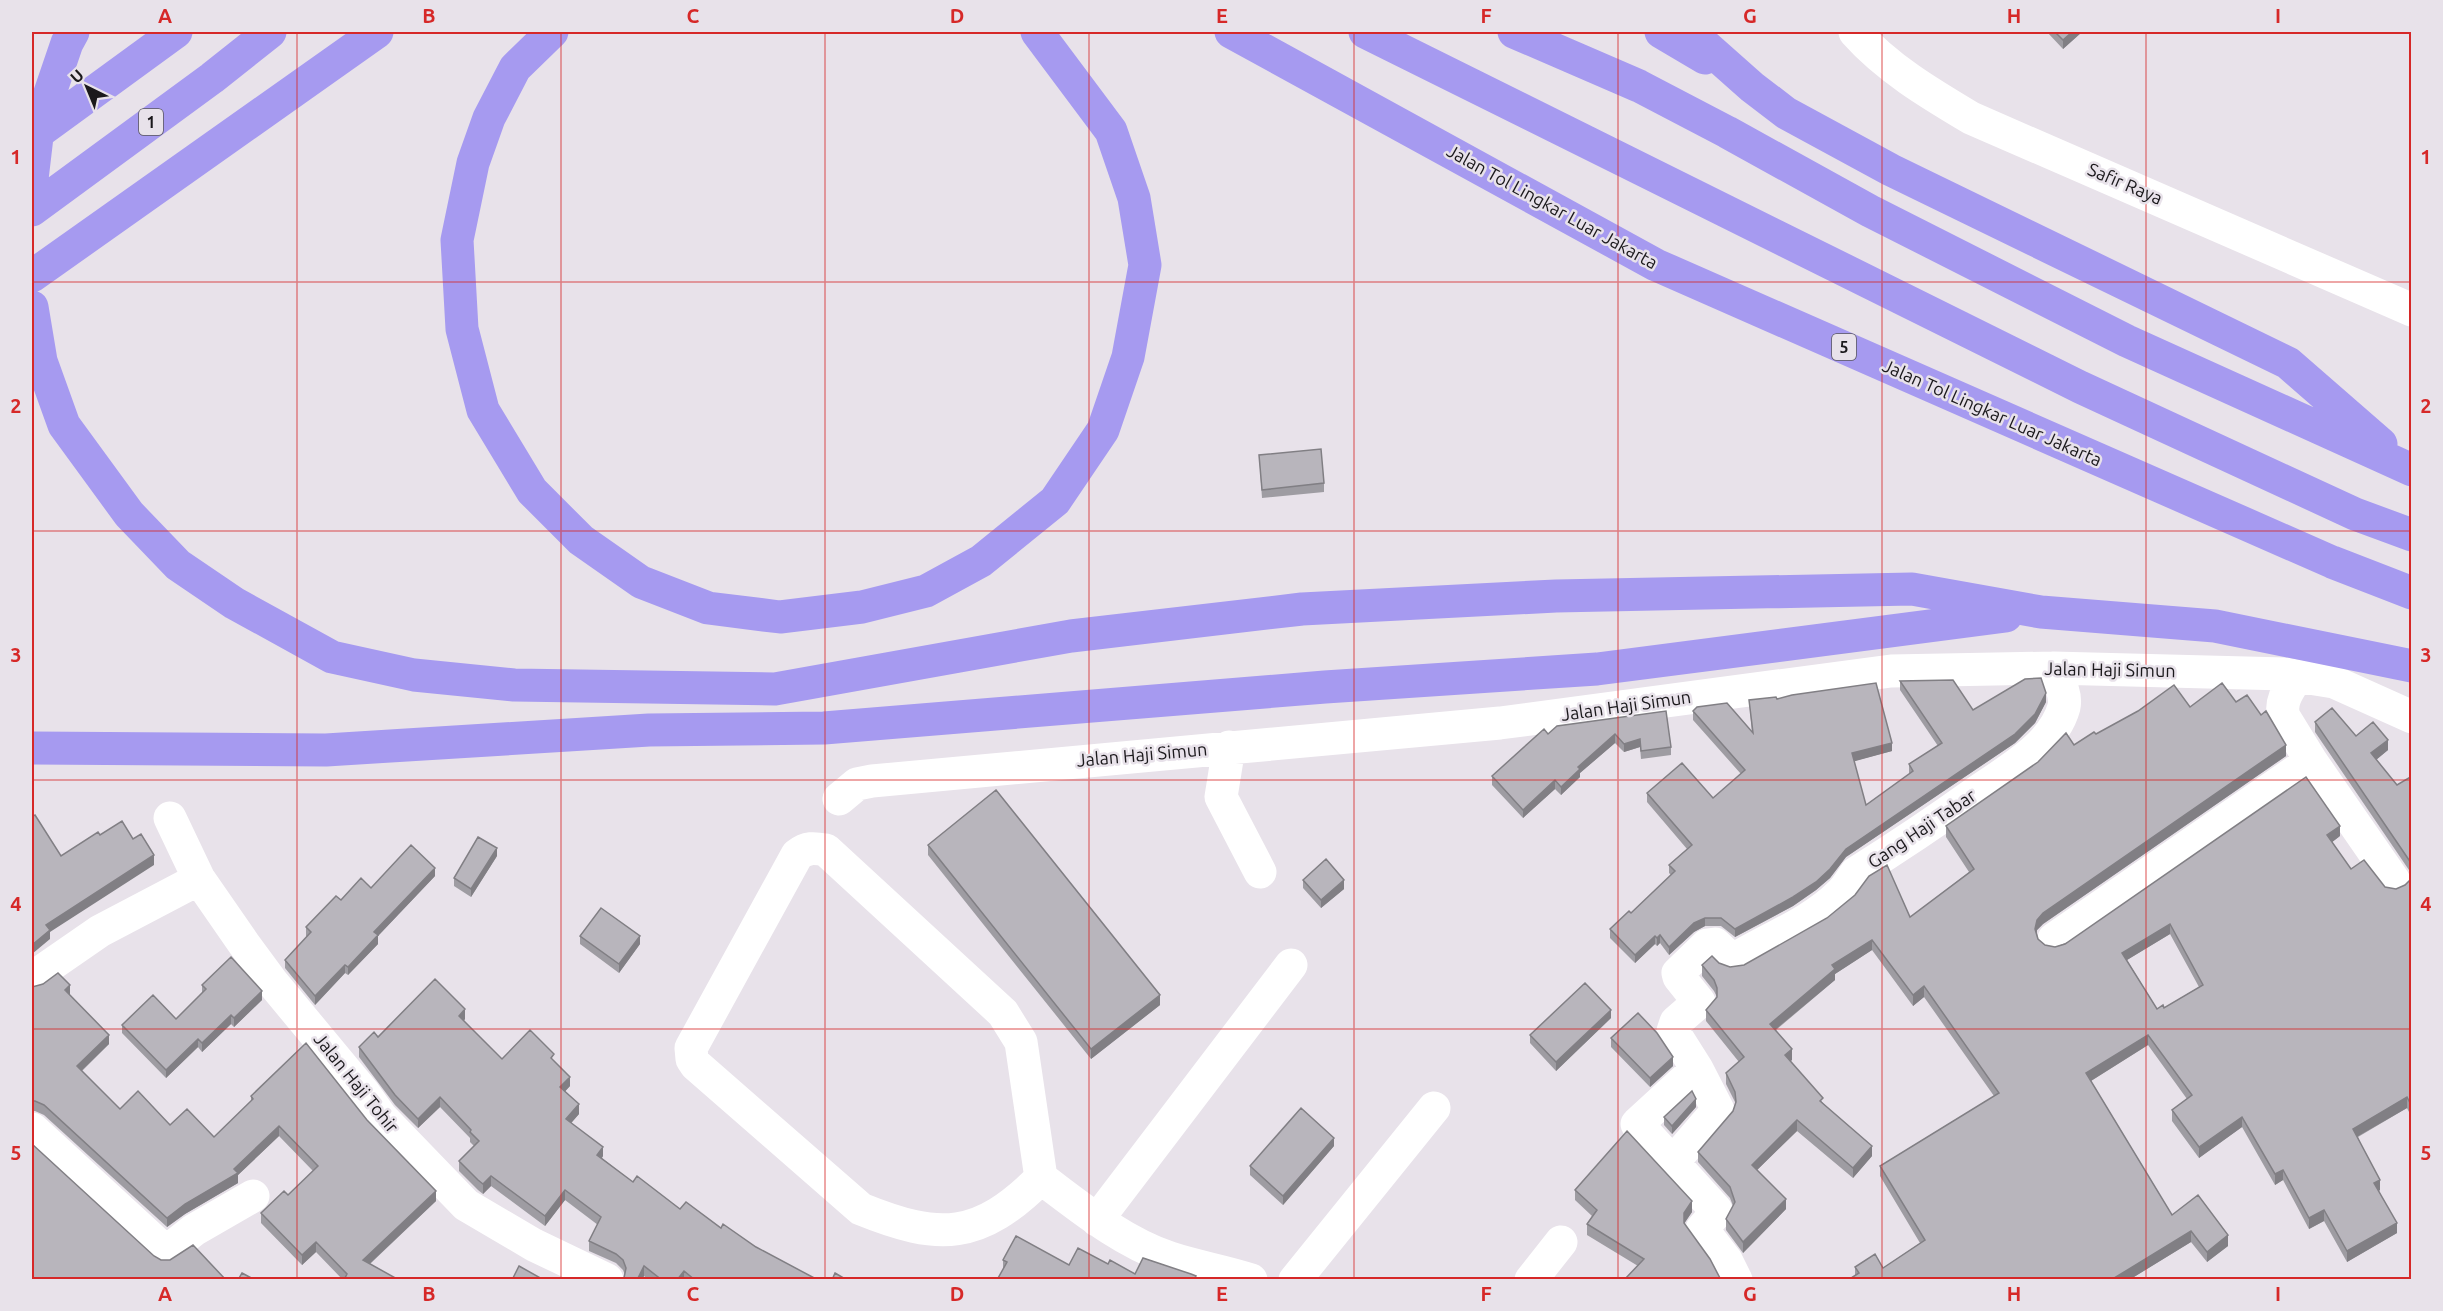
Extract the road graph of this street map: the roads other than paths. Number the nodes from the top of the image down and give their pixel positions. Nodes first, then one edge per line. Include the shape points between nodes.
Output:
1 (74, 32) edge
2 (176, 32) edge
3 (270, 32) edge
4 (377, 32) edge
5 (552, 32) edge
6 (1037, 32) edge
7 (1231, 32) edge
8 (1365, 32) edge
9 (1514, 32) edge
10 (1661, 32) edge
11 (1690, 32) edge
12 (1855, 32) edge
13 (1752, 87) junction
14 (32, 137) edge
15 (32, 179) edge
16 (32, 210) edge
17 (32, 276) edge
18 (32, 307) edge
19 (2412, 310) edge
20 (2409, 469) edge
21 (2412, 535) edge
22 (2412, 593) edge
23 (2041, 612) junction
24 (2412, 666) edge
25 (2053, 668) junction
26 (2297, 677) junction
27 (2412, 717) edge
28 (1229, 747) junction
29 (32, 748) edge
30 (2311, 761) junction
31 (839, 799) dead end
32 (170, 818) dead end
33 (1260, 872) dead end
34 (199, 879) junction
35 (2394, 881) dead end
36 (2054, 939) dead end
37 (1291, 965) dead end
38 (32, 978) edge
39 (1697, 1069) junction
40 (1434, 1108) dead end
41 (32, 1129) edge
42 (1674, 1164) junction
43 (1041, 1178) junction
44 (253, 1196) dead end
45 (1097, 1220) junction
46 (1561, 1242) dead end
47 (607, 1280) edge
48 (1251, 1280) edge
49 (1295, 1280) edge
50 (1531, 1280) edge
51 (1736, 1280) edge

1 - 15 highway via 38,128
2 - 14 highway
3 - 16 highway, 1
4 - 17 highway
5 - 6 highway via 515,68 489,118 473,163 457,240 462,329 483,410 532,491 581,540 641,582 708,608 780,617 862,607 926,591 981,561 1055,501 1103,430 1128,357 1145,265 1134,198 1111,131
7 - 22 highway, Jalan Tol Lingkar Luar Jakarta / 5 via 1656,264 2332,562
8 - 21 highway via 2080,387 2355,514
9 - 20 highway via 1639,86 1870,211 2127,341
10 - 13 highway
11 - 13 highway
12 - 19 street, Safir Raya via 1919,87 1971,118
13 - 20 highway via 1786,113 1891,170 2288,363
18 - 23 highway via 41,361 64,425 129,514 178,565 234,603 332,657 414,675 514,685 775,689 1071,636 1302,609 1556,596 1912,590
23 - 24 highway via 2215,626
23 - 29 highway via 1597,669 824,728 649,730 326,750
25 - 26 street, Jalan Haji Simun
25 - 28 street, Jalan Haji Simun via 1891,671 1500,723
25 - 39 street, Gang Haji Tabar via 2065,696 2064,706 2054,728 2027,756 1934,825 1856,873 1850,885 1817,912 1736,959 1710,944 1680,969 1679,977 1699,1002 1676,1022 1673,1031
26 - 27 street, Jalan Haji Simun via 2334,681
26 - 30 street via 2282,710
28 - 31 street, Jalan Haji Simun via 872,781 857,784
28 - 33 street via 1221,797
30 - 35 street
30 - 36 street
32 - 34 street, Jalan Haji Tohir
34 - 38 street via 100,931
34 - 47 street, Jalan Haji Tohir via 272,982 381,1117 466,1205 534,1245
37 - 45 street
39 - 42 street, Gang Haji Tabar via 1718,1110
39 - 42 street via 1638,1124
40 - 49 street
41 - 44 street via 166,1252 194,1230
42 - 51 street via 1716,1210 1697,1230 1726,1260
43 - 43 street via 1000,1214 965,1228 942,1231 877,1215 861,1209 696,1065 691,1048 801,852 809,848 826,850 1003,1012 1021,1042
43 - 45 street
45 - 48 street via 1169,1258
46 - 50 street

